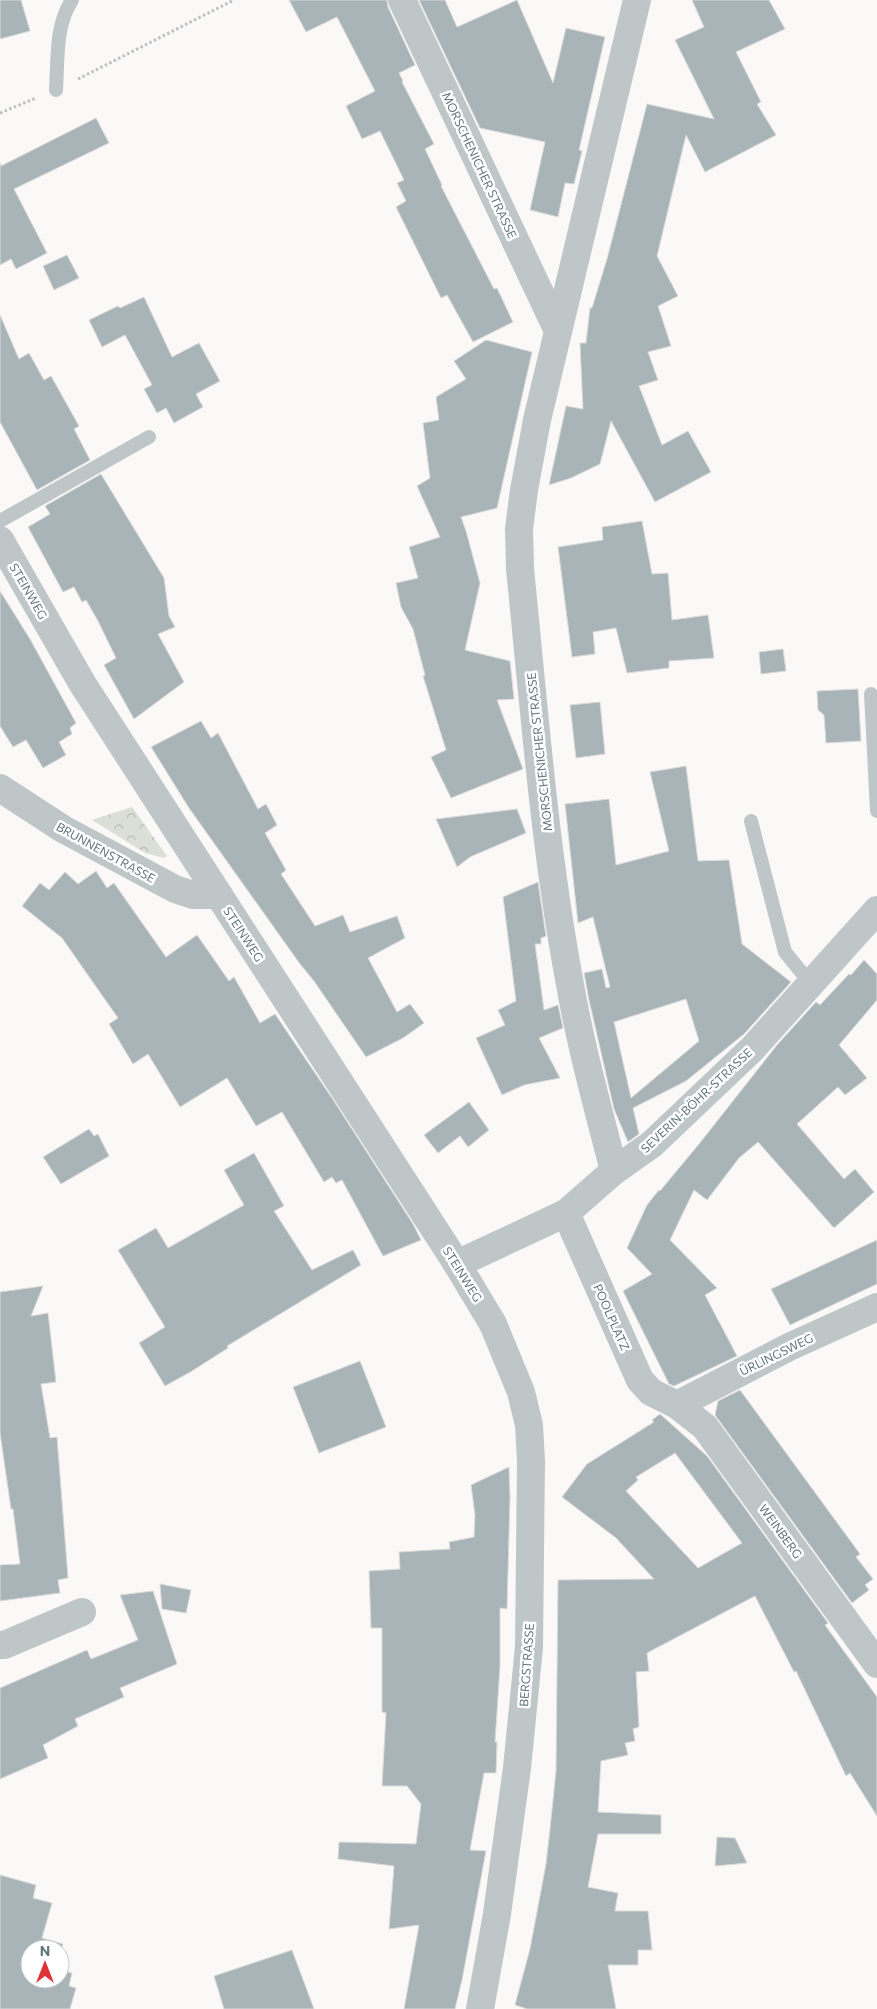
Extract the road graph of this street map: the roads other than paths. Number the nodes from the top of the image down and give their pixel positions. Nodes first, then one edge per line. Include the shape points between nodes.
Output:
1 (72, 0) edge
2 (402, 0) edge
3 (637, 0) edge
4 (56, 90) road end
5 (558, 331) junction
6 (149, 437) dead end
7 (0, 521) edge
8 (0, 540) edge
9 (870, 694) dead end
10 (0, 788) edge
11 (877, 811) edge
12 (751, 821) dead end
13 (219, 895) junction
14 (877, 910) edge
15 (811, 984) junction
16 (614, 1171) junction
17 (566, 1213) junction
18 (457, 1264) junction
19 (877, 1307) edge
20 (493, 1324) joint
21 (677, 1405) junction
22 (82, 1612) dead end
23 (0, 1645) edge
24 (877, 1664) edge
25 (480, 2009) edge

1 - 4 lane via 64,13 60,33
2 - 5 street, MORSCHENICHER STRASSE
3 - 5 street, MORSCHENICHER STRASSE
5 - 16 street, MORSCHENICHER STRASSE via 524,490 519,529 520,569 552,870 568,978
6 - 7 lane
8 - 13 street, STEINWEG via 82,683
9 - 11 lane
10 - 13 street, BRUNNENSTRASSE via 63,829 174,889 193,895
12 - 15 lane via 785,952
13 - 18 street, STEINWEG
14 - 15 street, SEVERIN-BÖHR-STRASSE
15 - 16 street, SEVERIN-BÖHR-STRASSE via 752,1049 652,1144
16 - 17 street, SEVERIN-BÖHR-STRASSE
17 - 18 street, SEVERIN-BÖHR-STRASSE
17 - 21 street, POOLPLATZ via 640,1380 651,1392
18 - 20 street, STEINWEG
19 - 21 street, ÜRLINGSWEG via 789,1347
20 - 25 street, BERGSTRASSE via 521,1392 530,1425 530,1647 513,1798
21 - 24 street, WEINBERG via 705,1427
22 - 23 street

